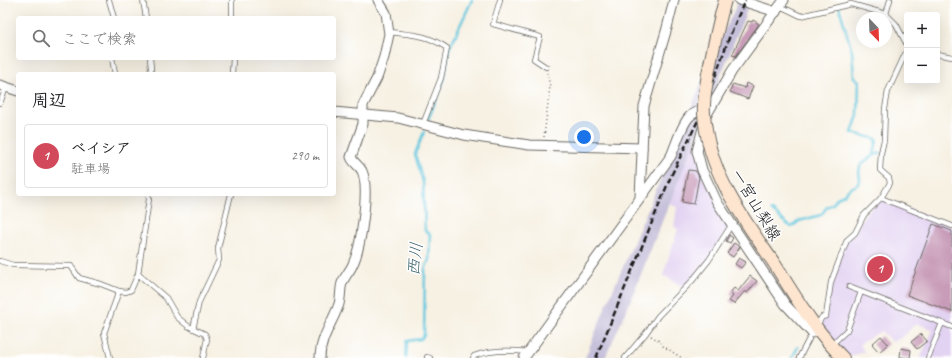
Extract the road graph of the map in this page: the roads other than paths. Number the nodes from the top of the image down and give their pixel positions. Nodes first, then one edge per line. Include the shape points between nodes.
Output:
1 (109, 0) edge
2 (143, 0) edge
3 (225, 0) edge
4 (231, 0) edge
5 (378, 0) edge
6 (500, 0) edge
7 (674, 0) edge
8 (725, 0) edge
9 (739, 0) edge
10 (890, 0) edge
11 (780, 6) edge
12 (879, 12) edge
13 (887, 12) edge
14 (113, 16) edge
15 (146, 16) edge
16 (232, 16) edge
17 (892, 20) edge
18 (389, 32) junction
19 (904, 39) edge
20 (940, 55) edge
21 (904, 56) edge
22 (952, 57) edge
23 (112, 60) edge
24 (150, 60) edge
25 (233, 60) edge
26 (546, 67) road end
27 (115, 72) edge
28 (151, 72) edge
29 (232, 72) edge
30 (3, 86) edge
31 (16, 90) edge
32 (0, 103) edge
33 (336, 112) edge
34 (363, 114) junction
35 (705, 118) junction
36 (423, 124) junction
37 (642, 148) junction
38 (148, 196) edge
39 (231, 196) edge
40 (640, 198) junction
41 (881, 198) junction
42 (732, 224) junction
43 (952, 226) edge
44 (0, 261) edge
45 (138, 274) junction
46 (849, 287) dead end
47 (119, 291) junction
48 (861, 292) junction
49 (942, 323) junction
50 (952, 327) edge
51 (193, 329) junction
52 (812, 333) junction
53 (830, 346) junction
54 (526, 355) edge
55 (110, 358) edge
56 (203, 358) edge
57 (320, 358) edge
58 (473, 358) edge
59 (625, 358) edge
60 (799, 358) edge
61 (843, 358) edge
62 (928, 358) edge

1 - 14 lane
2 - 15 lane
3 - 4 lane
4 - 16 lane
5 - 18 street via 386,13
6 - 26 lane via 492,24 540,36 534,59
7 - 37 street via 644,106
8 - 52 main road, 一宮山梨線, bridge via 714,40 706,85 704,113 708,141 721,181 774,263
9 - 11 street
10 - 13 lane
11 - 12 lane via 801,16 851,4
11 - 35 street via 732,71
17 - 19 lane
18 - 34 street via 384,57 377,78 363,105
18 - 36 lane via 423,36 447,48 441,78
20 - 22 lane
21 - 41 lane via 888,91 885,109 880,170 889,178 890,183
23 - 27 lane
24 - 28 lane
25 - 29 lane
30 - 31 street
30 - 32 lane
33 - 34 street
34 - 36 street
34 - 57 street via 363,124 350,157 362,170 363,178 365,208 358,248 353,265 342,283 339,304 323,340
35 - 40 street via 707,109 690,116 671,156
35 - 42 street via 697,151 700,164 717,202
36 - 37 street via 464,136 529,145
37 - 40 street
38 - 45 lane
39 - 51 lane via 218,248 219,260 199,302
40 - 54 street
41 - 43 lane
41 - 52 lane via 864,215 855,233 847,240 831,282 826,316 822,317
42 - 52 street via 786,304
42 - 59 lane via 709,260 658,316
44 - 47 lane via 13,265 71,266 79,278
45 - 47 lane via 131,290
45 - 51 lane via 166,298 177,317
46 - 48 lane
47 - 55 lane via 104,333
48 - 49 lane
48 - 53 lane via 847,330
49 - 50 lane
49 - 62 lane
51 - 56 lane via 205,334 207,339
52 - 53 main road, 一宮山梨線
52 - 60 lane
53 - 61 main road, 一宮山梨線
54 - 58 lane via 516,351 482,353

